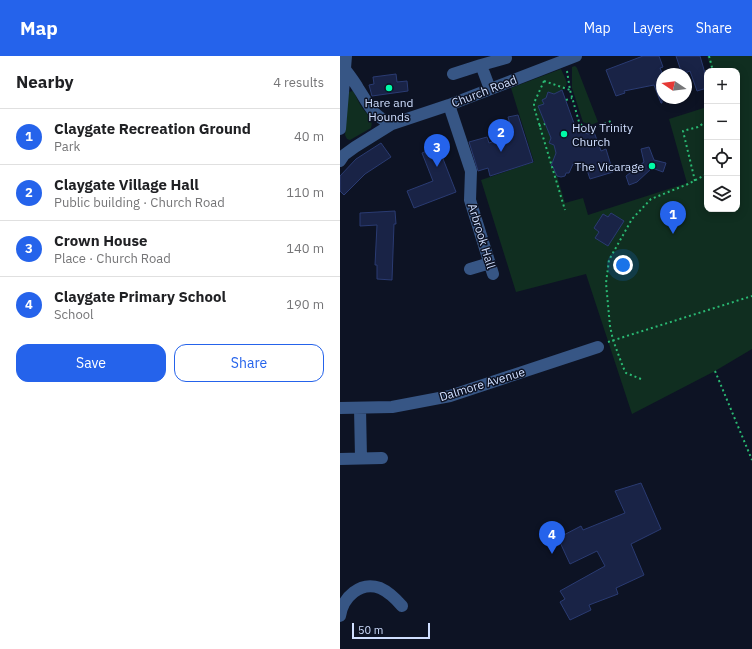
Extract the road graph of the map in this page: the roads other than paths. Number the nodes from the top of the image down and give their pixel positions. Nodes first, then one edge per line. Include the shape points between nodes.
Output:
1 (346, 56) edge
2 (506, 58) dead end
3 (570, 58) edge
4 (481, 65) junction
5 (345, 69) junction
6 (454, 74) dead end
7 (490, 89) junction
8 (449, 105) junction
9 (341, 113) edge
10 (392, 124) junction
11 (340, 129) edge
12 (341, 153) edge
13 (470, 269) dead end
14 (598, 347) dead end
15 (340, 408) edge
16 (360, 408) junction
17 (361, 458) junction
18 (382, 458) dead end
19 (340, 459) edge
20 (402, 606) dead end
21 (340, 616) edge

1 - 5 street
2 - 4 street
3 - 7 street, Church Road
4 - 6 street
4 - 7 street
5 - 9 street
5 - 10 street via 370,109 384,121
7 - 8 street, Church Road
8 - 10 street, Church Road
8 - 13 street, Arbrook Hall via 471,171 470,200 492,269
9 - 11 street
10 - 12 street, Church Road
14 - 16 street, Dalmore Avenue via 450,396 392,407
15 - 16 street, Dalmore Avenue
16 - 17 street
17 - 18 street
17 - 19 street
20 - 21 street via 380,588 363,588 355,590 349,596 343,604

